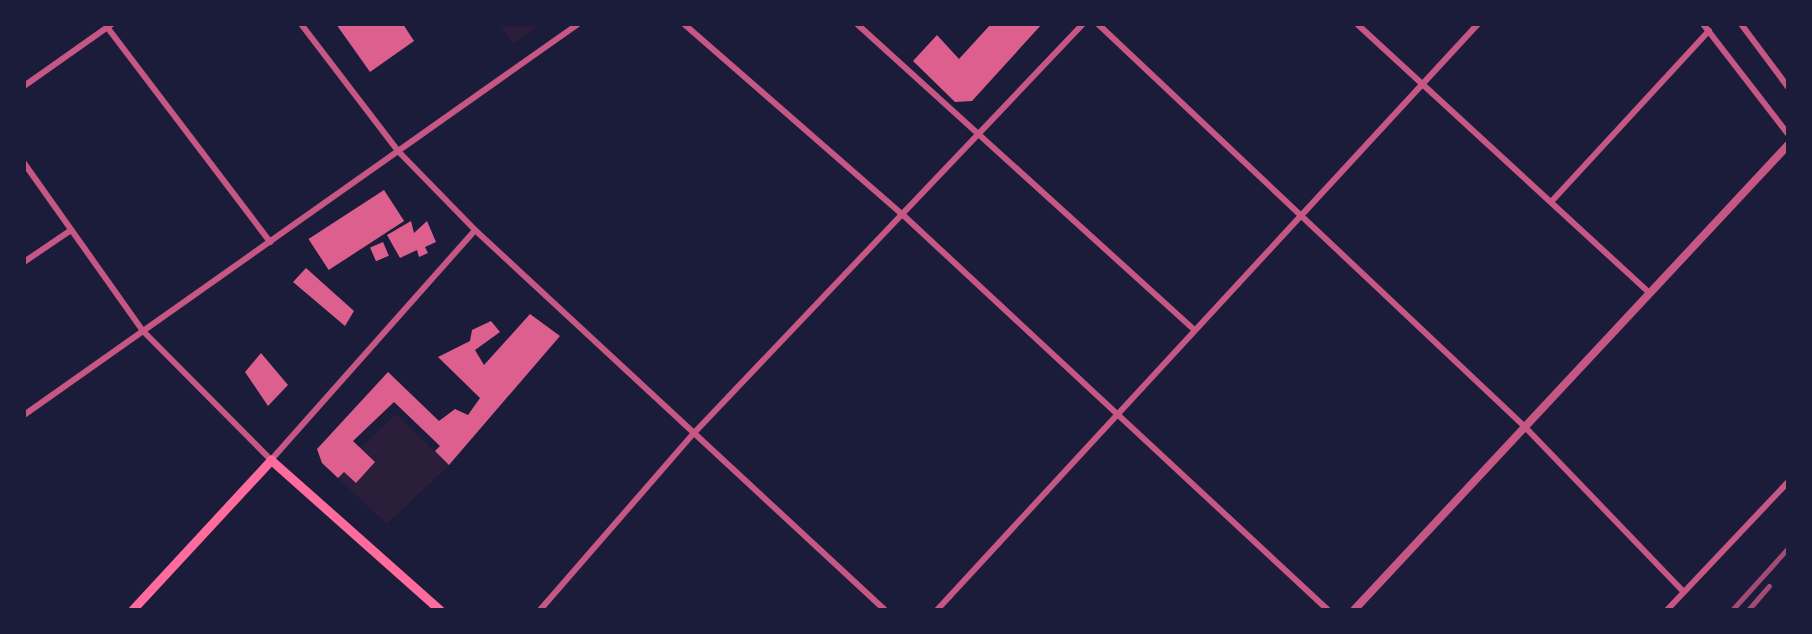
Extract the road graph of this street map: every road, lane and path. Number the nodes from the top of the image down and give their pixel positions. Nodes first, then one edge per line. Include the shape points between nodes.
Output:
1 (301, 24) edge
2 (578, 24) edge
3 (684, 24) edge
4 (857, 24) edge
5 (1083, 24) edge
6 (1098, 24) edge
7 (1357, 24) edge
8 (1478, 24) edge
9 (1703, 24) edge
10 (1741, 24) edge
11 (110, 26) edge
12 (1709, 31) junction
13 (24, 86) edge
14 (1424, 87) junction
15 (1788, 87) edge
16 (1788, 134) edge
17 (980, 138) junction
18 (1788, 145) edge
19 (398, 151) junction
20 (24, 163) edge
21 (1551, 202) junction
22 (902, 214) junction
23 (1301, 214) junction
24 (71, 230) junction
25 (475, 230) junction
26 (270, 242) junction
27 (24, 262) edge
28 (1650, 293) junction
29 (1192, 328) junction
30 (143, 331) junction
31 (24, 415) edge
32 (1116, 416) junction
33 (1525, 427) junction
34 (694, 433) junction
35 (271, 460) junction
36 (1788, 482) edge
37 (1684, 592) junction
38 (132, 610) edge
39 (440, 610) edge
40 (540, 610) edge
41 (885, 610) edge
42 (937, 610) edge
43 (1328, 610) edge
44 (1354, 610) edge
45 (1667, 610) edge

1 - 19 street
2 - 19 street
3 - 22 street
4 - 17 street
5 - 17 street
6 - 23 street
7 - 14 street
8 - 14 street
9 - 12 street
10 - 15 street
11 - 13 street
11 - 26 street
12 - 16 street
12 - 21 street
14 - 21 street
14 - 23 street
17 - 22 street
17 - 29 street
18 - 28 street
19 - 25 street
19 - 26 street
20 - 24 street
21 - 28 street
22 - 32 street
22 - 34 street
23 - 29 street
23 - 33 street
24 - 27 street
24 - 30 street
25 - 34 street
25 - 35 street
26 - 30 street
28 - 33 street
29 - 32 street
30 - 31 street
30 - 35 street
32 - 42 street
32 - 43 street
33 - 37 street
33 - 44 street
34 - 40 street
34 - 41 street
35 - 38 main road
35 - 39 main road
36 - 37 street
37 - 45 street

